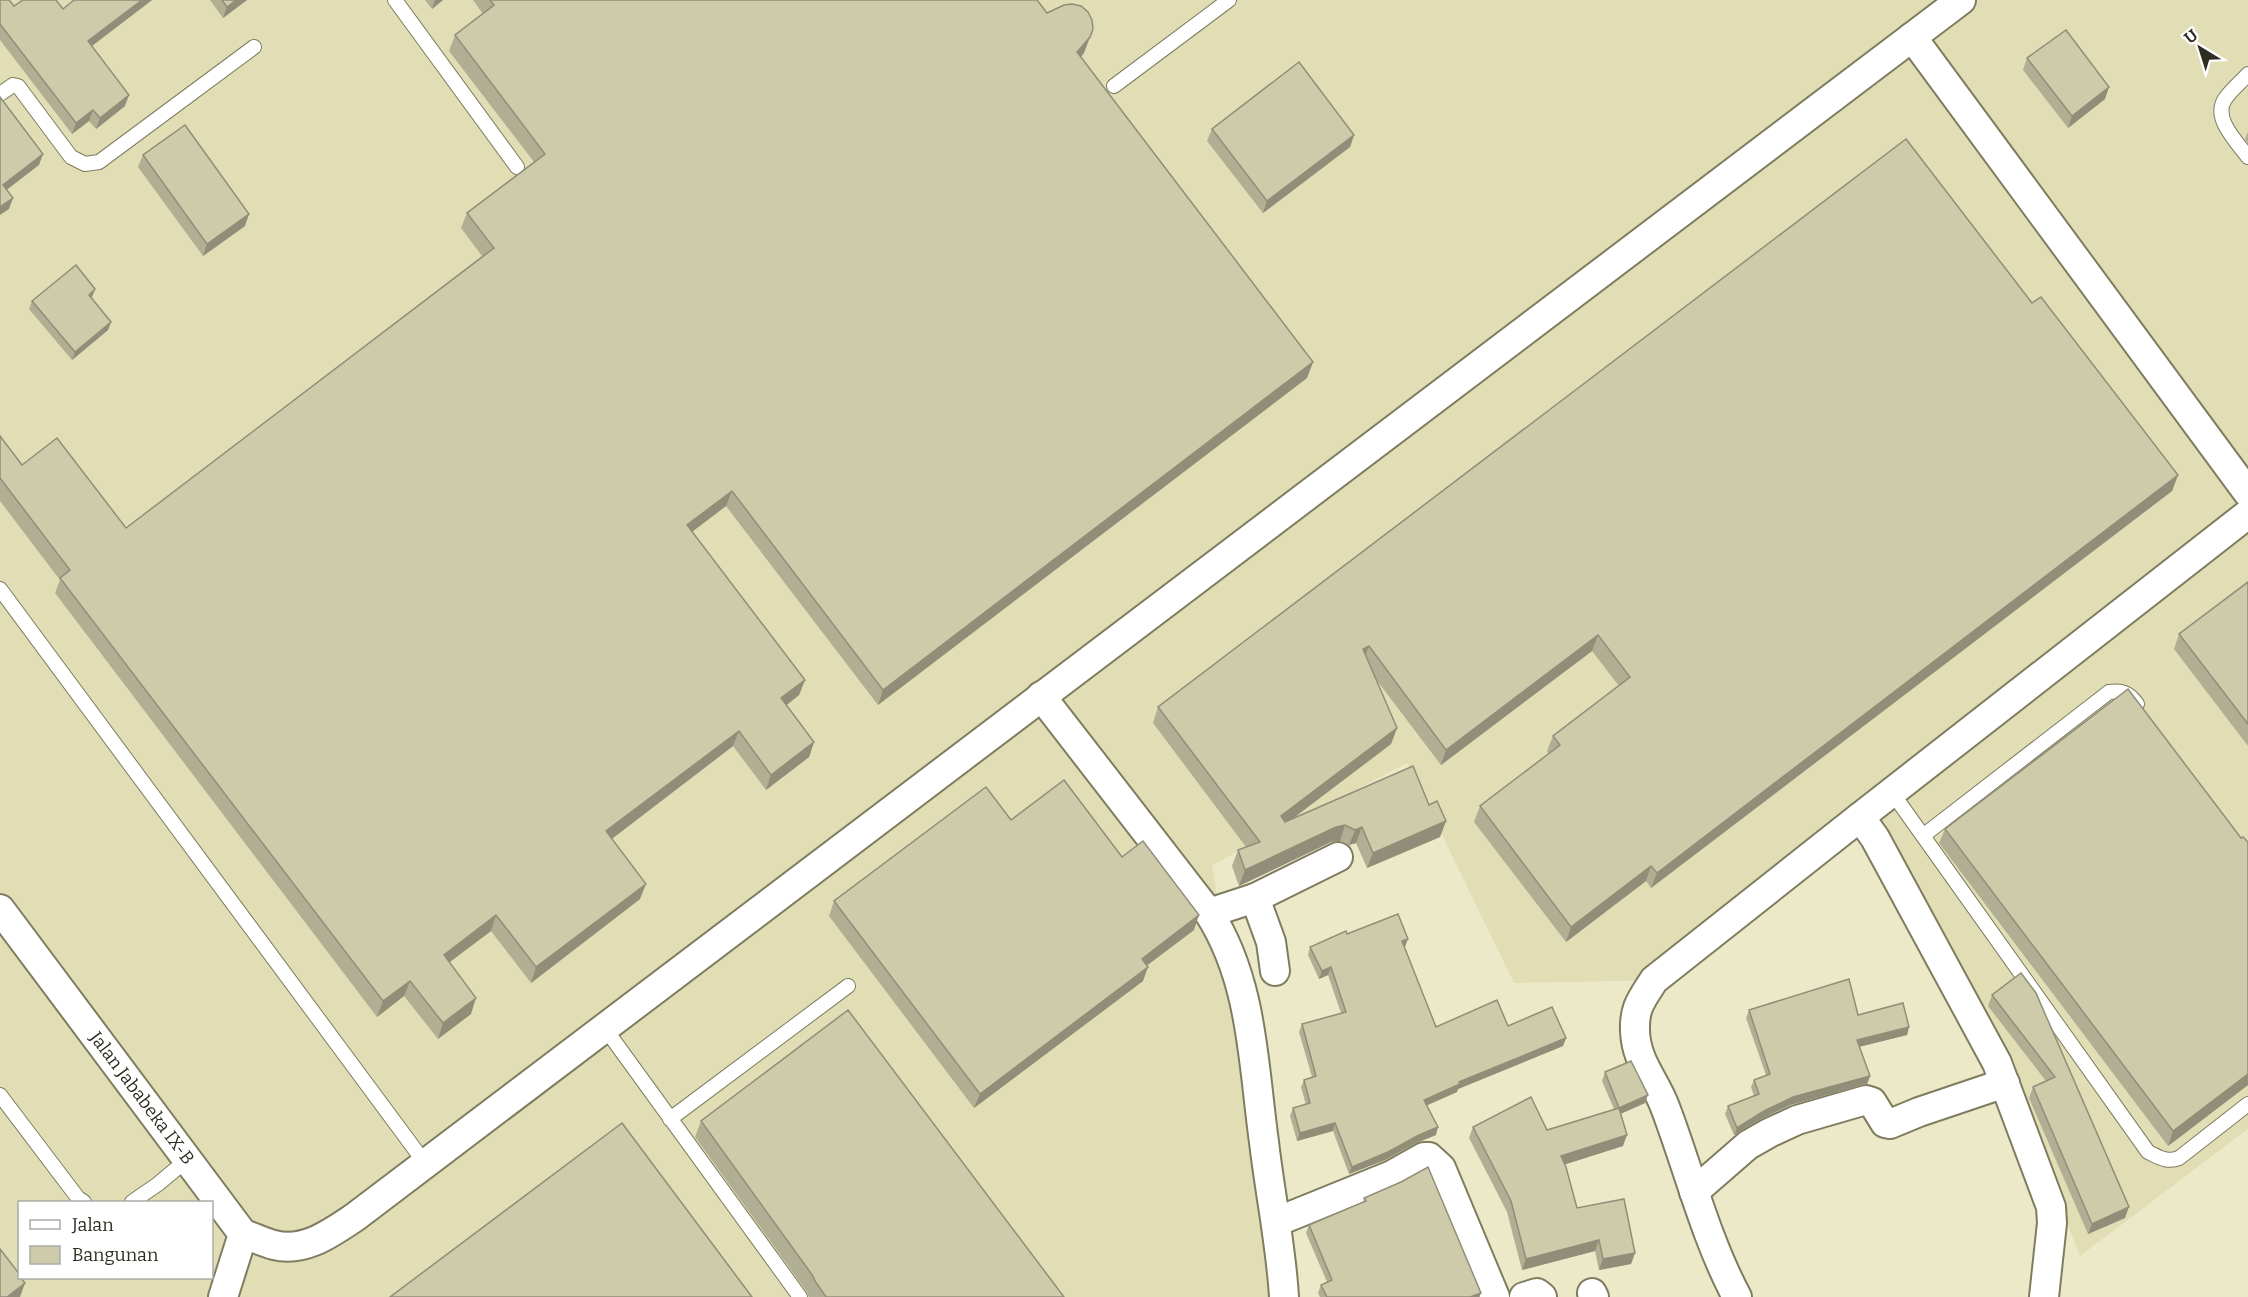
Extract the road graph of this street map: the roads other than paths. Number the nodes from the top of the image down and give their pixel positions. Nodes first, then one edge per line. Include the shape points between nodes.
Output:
1 (395, 0) edge
2 (1228, 0) edge
3 (1961, 0) edge
4 (1911, 37) junction
5 (254, 47) dead end
6 (2248, 74) edge
7 (1114, 86) dead end
8 (0, 94) edge
9 (2248, 157) edge
10 (517, 167) dead end
11 (2248, 494) edge
12 (2248, 514) edge
13 (0, 590) edge
14 (1041, 696) junction
15 (2145, 714) edge
16 (1891, 791) junction
17 (1860, 817) junction
18 (1924, 835) junction
19 (1338, 857) dead end
20 (1255, 898) junction
21 (0, 909) edge
22 (1209, 913) junction
23 (1275, 971) dead end
24 (848, 986) dead end
25 (604, 1028) junction
26 (2005, 1083) junction
27 (0, 1095) edge
28 (2248, 1104) edge
29 (670, 1119) junction
30 (188, 1159) junction
31 (425, 1162) junction
32 (1694, 1192) junction
33 (82, 1201) edge
34 (135, 1201) edge
35 (1276, 1222) junction
36 (243, 1234) junction
37 (224, 1297) edge
38 (800, 1297) edge
39 (1284, 1297) edge
40 (1495, 1297) edge
41 (1524, 1297) edge
42 (1542, 1297) edge
43 (1737, 1297) edge
44 (2044, 1297) edge

1 - 10 lane
2 - 7 lane
3 - 4 street
4 - 11 street
4 - 14 street
5 - 8 lane via 99,162 84,164 71,157 18,86
6 - 9 lane via 2224,100 2221,112 2224,124
12 - 16 street
13 - 31 lane
14 - 22 street
14 - 25 street
15 - 18 lane via 2130,696 2120,691 2109,692
16 - 17 street
16 - 18 lane
17 - 26 street via 1903,889
17 - 32 street via 1654,980 1637,1008 1635,1032 1643,1068 1664,1105
18 - 28 lane via 2148,1152 2164,1160 2179,1158
19 - 20 street
20 - 22 street
20 - 23 street via 1271,942
21 - 30 street, Jalan Jababeka IX-B
22 - 35 street via 1224,936 1245,1000
24 - 29 lane
25 - 29 lane
25 - 31 street
26 - 32 street via 1890,1124 1885,1124 1872,1102 1866,1100 1797,1120 1748,1145
26 - 44 street via 2052,1207
27 - 33 lane
29 - 38 lane
30 - 34 lane
30 - 36 street, Jalan Jababeka IX-B
31 - 36 street via 355,1217 308,1244 276,1246
32 - 43 street
35 - 39 street
35 - 40 street via 1429,1157 1441,1168
36 - 37 street
41 - 42 street via 1538,1293

